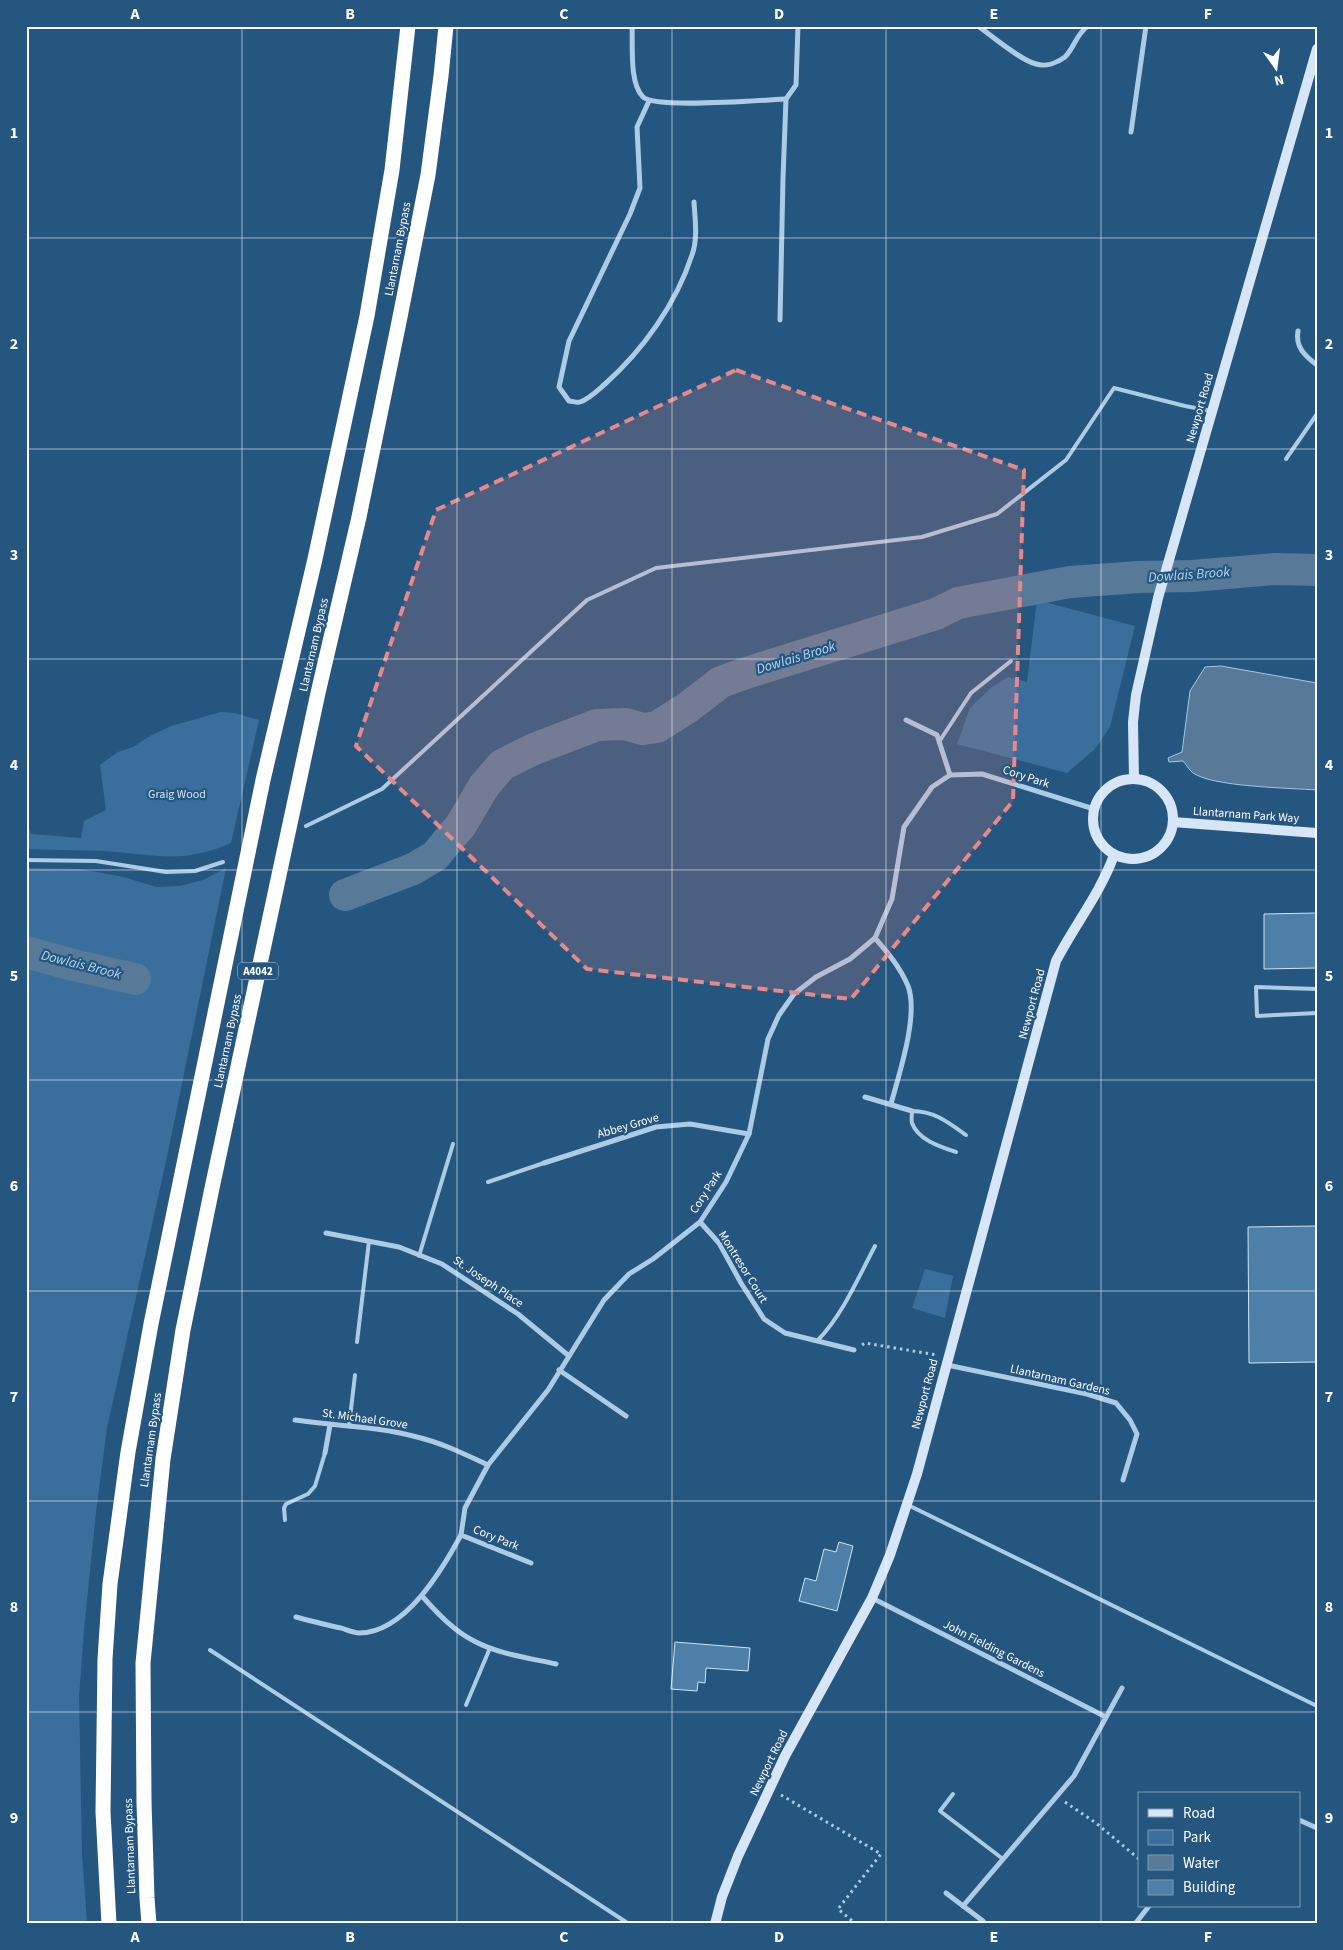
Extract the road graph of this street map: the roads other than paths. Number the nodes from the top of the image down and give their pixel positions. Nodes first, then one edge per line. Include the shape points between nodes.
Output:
1 (408, 26) edge
2 (446, 26) edge
3 (632, 26) edge
4 (798, 26) edge
5 (978, 26) edge
6 (1088, 26) edge
7 (1135, 26) edge
8 (1146, 27) edge
9 (1317, 49) edge
10 (786, 99) junction
11 (649, 101) junction
12 (1131, 132) dead end
13 (694, 202) dead end
14 (780, 320) dead end
15 (1298, 331) dead end
16 (1317, 365) edge
17 (1213, 411) junction
18 (1317, 414) edge
19 (1286, 459) dead end
20 (1011, 661) dead end
21 (906, 720) dead end
22 (939, 742) junction
23 (950, 775) junction
24 (1134, 779) junction
25 (1094, 809) junction
26 (1173, 822) junction
27 (306, 826) dead end
28 (1317, 834) edge
29 (1114, 855) junction
30 (26, 860) edge
31 (222, 862) dead end
32 (875, 938) junction
33 (1317, 989) edge
34 (1317, 1013) edge
35 (865, 1098) dead end
36 (891, 1104) junction
37 (912, 1111) junction
38 (749, 1134) junction
39 (966, 1135) dead end
40 (453, 1144) dead end
41 (956, 1152) dead end
42 (544, 1163) joint
43 (488, 1182) dead end
44 (700, 1222) junction
45 (326, 1233) dead end
46 (369, 1241) junction
47 (875, 1246) dead end
48 (419, 1256) junction
49 (818, 1340) junction
50 (357, 1342) dead end
51 (854, 1350) road end
52 (569, 1356) junction
53 (946, 1361) junction
54 (559, 1370) junction
55 (355, 1375) dead end
56 (626, 1416) dead end
57 (295, 1420) dead end
58 (330, 1425) junction
59 (349, 1426) junction
60 (325, 1453) joint
61 (488, 1465) junction
62 (1123, 1480) dead end
63 (908, 1505) junction
64 (285, 1520) dead end
65 (460, 1535) junction
66 (531, 1563) dead end
67 (422, 1596) junction
68 (872, 1598) junction
69 (296, 1617) dead end
70 (490, 1648) junction
71 (210, 1650) dead end
72 (556, 1664) dead end
73 (1122, 1688) dead end
74 (466, 1705) dead end
75 (1317, 1706) edge
76 (1106, 1717) junction
77 (953, 1794) dead end
78 (1300, 1820) edge
79 (1317, 1828) edge
80 (1003, 1859) junction
81 (946, 1893) dead end
82 (963, 1906) junction
83 (1147, 1908) edge
84 (983, 1921) dead end
85 (110, 1924) edge
86 (149, 1924) edge
87 (629, 1924) edge
88 (715, 1924) edge
89 (1135, 1924) edge

1 - 85 highway, Llantarnam Bypass / A4042 via 392,170 366,316 316,559 263,780 151,1324 128,1452 110,1584 105,1660 103,1812
2 - 86 highway, Llantarnam Bypass / A4042 via 428,175 399,322 183,1330 166,1440 143,1663
3 - 11 street via 634,77 642,96
4 - 10 street via 796,85
5 - 6 street via 1027,60 1037,65 1048,65 1067,55
7 - 8 street
8 - 12 street
9 - 17 street, Newport Road
10 - 11 street
10 - 14 street
11 - 13 street via 637,127 640,188 569,341 559,387 569,401 579,402 592,395 623,368 657,325 677,292 693,254 696,231
15 - 16 street via 1296,340 1300,350
17 - 24 street, Newport Road via 1158,598 1136,695
17 - 27 lane via 1114,388 1066,460 997,514 922,537 656,568 588,600 382,789
18 - 19 lane
20 - 22 lane via 971,694
21 - 22 street via 937,735
22 - 23 street
23 - 25 street, Cory Park via 982,774
23 - 32 street, Cory Park via 932,787 904,826 892,899
24 - 25 street via 1113,784 1105,790
24 - 26 street via 1158,788 1172,809
25 - 29 street via 1096,836
26 - 28 street, Llantarnam Park Way
26 - 29 street via 1163,846 1152,854 1140,859
29 - 53 street, Newport Road via 1108,874 1056,961
30 - 31 lane via 96,861 166,872 195,871
32 - 36 street via 896,962 909,988 911,1018
32 - 38 street, Cory Park via 850,959 816,977 794,994 779,1015 768,1039
33 - 34 lane via 1256,987 1257,1016
35 - 36 street
36 - 37 street
37 - 39 lane via 935,1114
37 - 41 lane via 912,1124 922,1136
38 - 42 street, Abbey Grove via 690,1124 656,1127
38 - 44 street, Cory Park via 726,1182
40 - 48 lane
42 - 43 lane
44 - 49 street, Montresor Court via 719,1243 764,1319 785,1333
44 - 52 street, Cory Park via 616,1287 604,1300
45 - 46 street, St. Joseph Place
46 - 48 street, St. Joseph Place via 399,1247
46 - 50 lane
47 - 49 lane via 841,1311
48 - 52 street, St. Joseph Place via 442,1264 477,1286 518,1314
49 - 51 street, Montresor Court
52 - 54 street, Cory Park
53 - 62 street, Llantarnam Gardens via 1116,1403 1137,1434
53 - 63 street, Newport Road
54 - 56 street
54 - 61 street, Cory Park via 548,1390
55 - 59 lane
57 - 58 street, St. Michael Grove
58 - 59 street, St. Michael Grove
58 - 60 street
59 - 61 street, St. Michael Grove via 416,1436 449,1446
60 - 64 lane via 315,1486 308,1494 286,1504
61 - 65 street, Cory Park via 464,1508
63 - 68 street, Newport Road
63 - 75 lane
65 - 66 street, Cory Park
65 - 67 street
67 - 69 street via 381,1629 359,1633
67 - 70 street via 446,1621
68 - 76 street, John Fielding Gardens
68 - 88 street, Newport Road via 785,1756 728,1880
70 - 72 street
70 - 74 lane
71 - 87 lane
73 - 76 street
76 - 80 street via 1074,1776
77 - 80 lane via 940,1811
78 - 79 street
80 - 82 street
81 - 82 street
82 - 84 street
83 - 89 street

